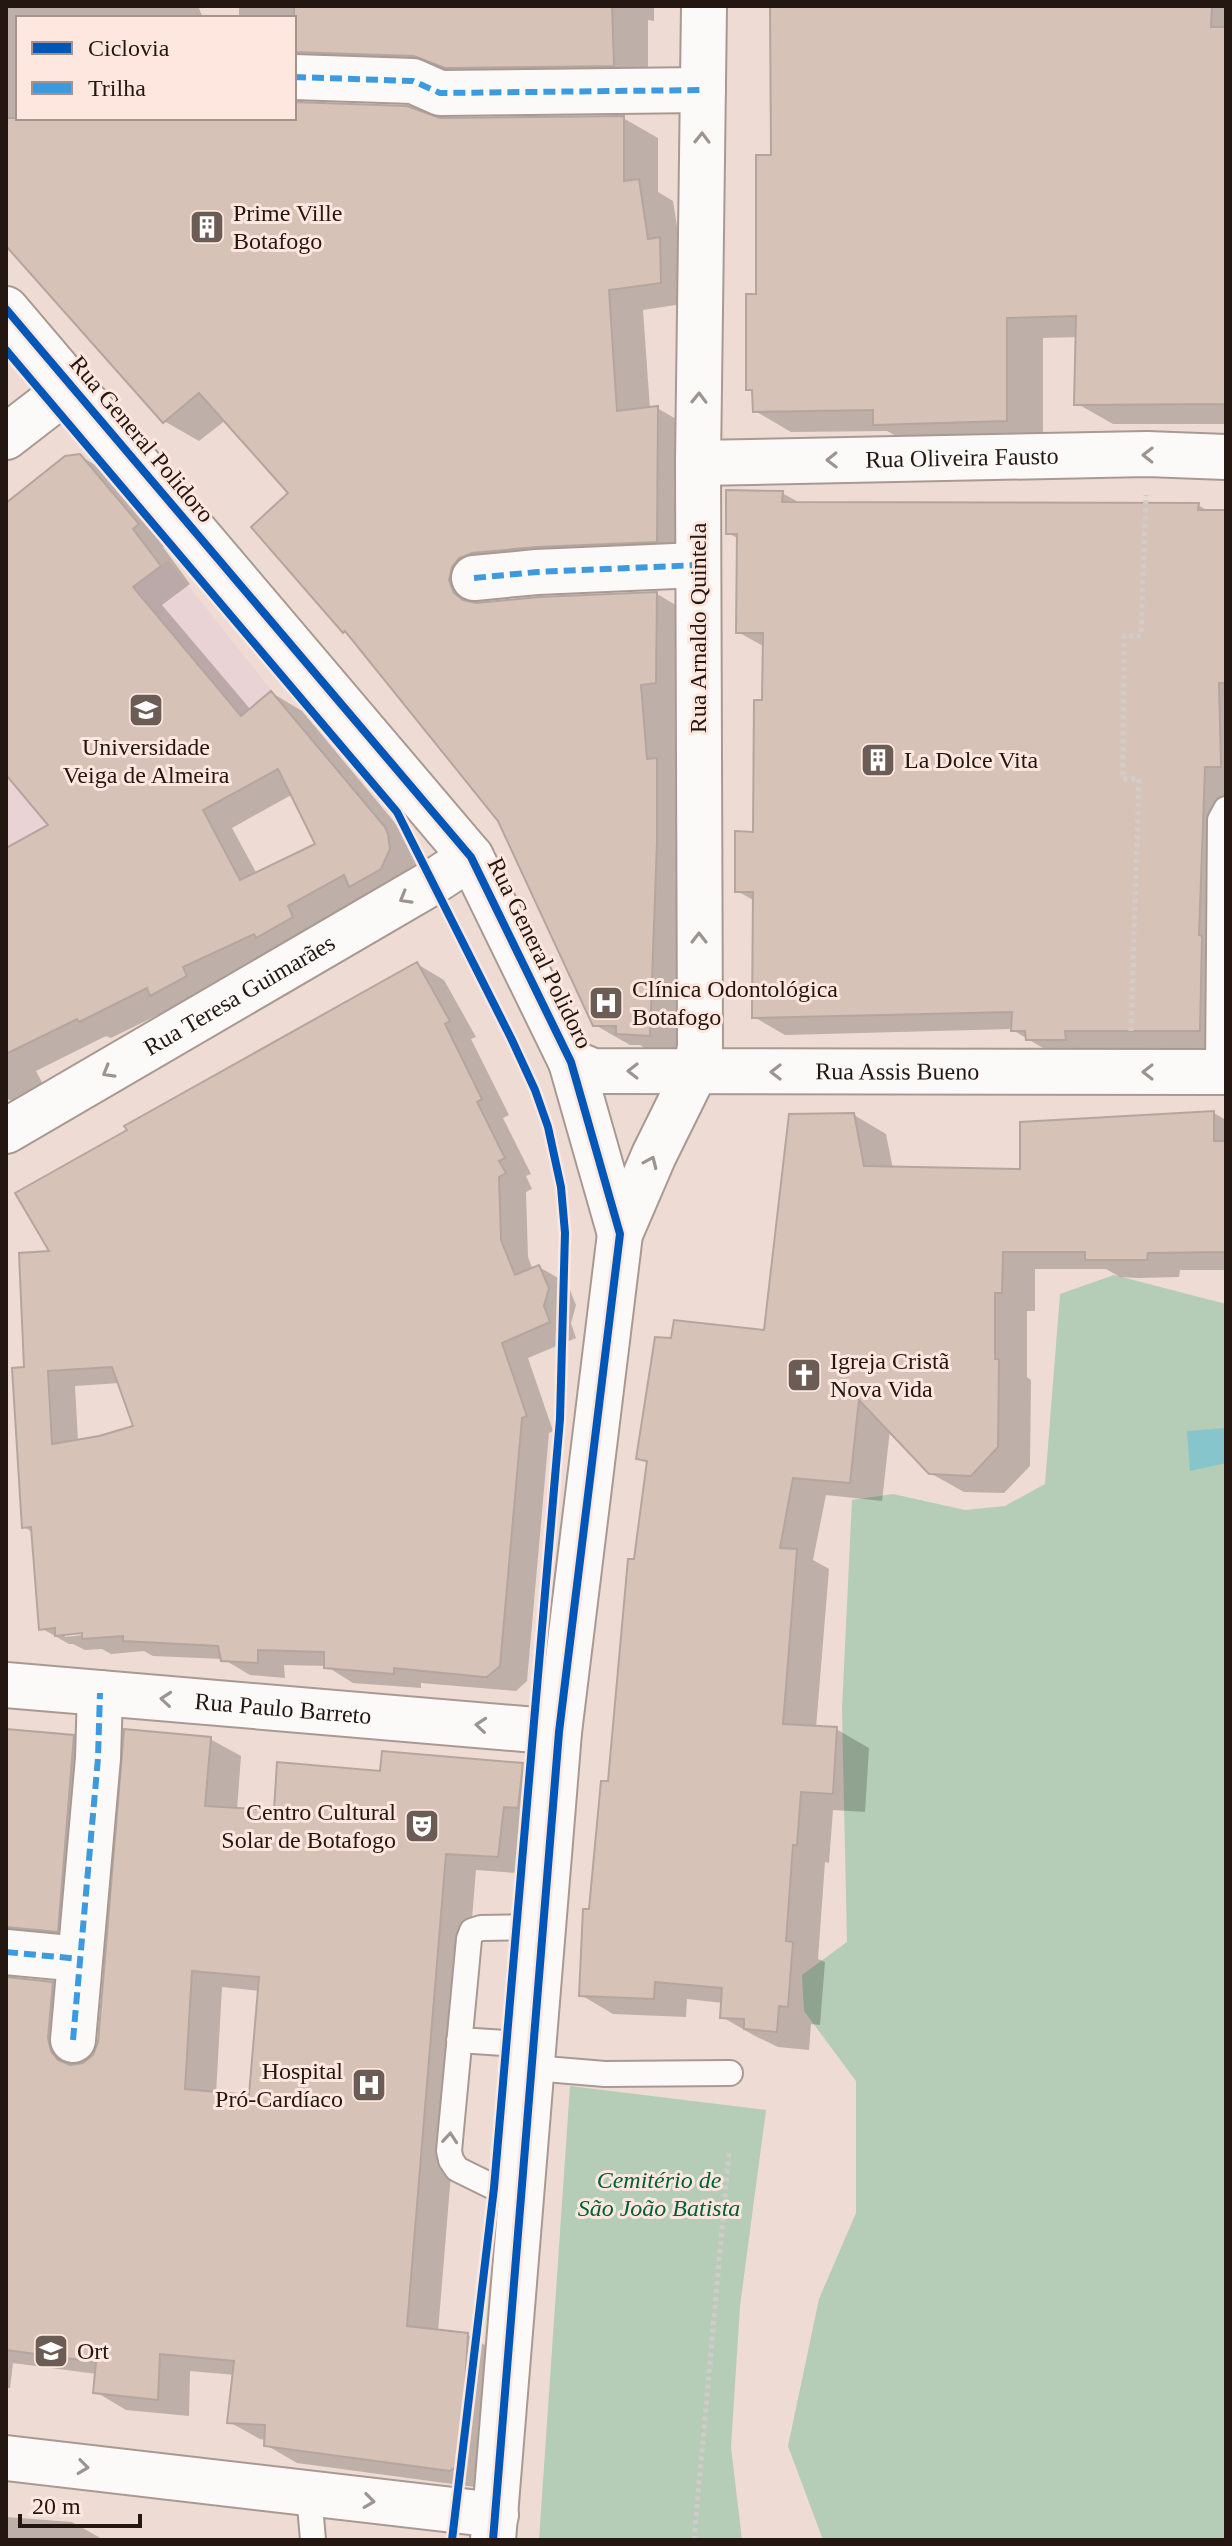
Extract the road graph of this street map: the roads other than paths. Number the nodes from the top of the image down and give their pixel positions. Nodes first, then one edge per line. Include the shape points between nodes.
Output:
1 (704, 6) edge
2 (296, 77) edge
3 (703, 90) junction
4 (6, 309) edge
5 (72, 386) junction
6 (6, 437) edge
7 (1226, 457) edge
8 (698, 463) junction
9 (698, 565) junction
10 (474, 578) dead end
11 (1226, 809) edge
12 (471, 857) junction
13 (571, 1062) junction
14 (695, 1072) junction
15 (1222, 1072) edge
16 (6, 1131) edge
17 (620, 1234) junction
18 (6, 1685) edge
19 (100, 1693) junction
20 (559, 1732) junction
21 (543, 1927) junction
22 (6, 1952) edge
23 (80, 1959) junction
24 (73, 2040) dead end
25 (459, 2040) junction
26 (534, 2056) junction
27 (730, 2073) dead end
28 (522, 2201) junction
29 (6, 2458) edge
30 (309, 2494) junction
31 (494, 2528) edge
32 (313, 2540) edge

1 - 3 street, Rua Arnaldo Quintela
2 - 3 street via 413,81 440,93
8 -> 3 street, Rua Arnaldo Quintela
4 - 5 street, Rua General Polidoro
5 - 6 street
5 - 12 street, Rua General Polidoro
7 -> 8 street, Rua Oliveira Fausto
8 - 9 street, Rua Arnaldo Quintela
9 - 10 street
14 -> 9 street, Rua Arnaldo Quintela via 700,1047
11 - 15 lane via 1220,820
12 - 13 street, Rua General Polidoro
12 -> 16 street, Rua Teresa Guimarães
14 -> 13 street, Rua Assis Bueno via 593,1071
13 - 17 street, Rua General Polidoro
15 -> 14 street, Rua Assis Bueno
17 -> 14 street, Rua Arnaldo Quintela
17 - 20 street, Rua General Polidoro
18 - 19 street, Rua Paulo Barreto
20 -> 19 street, Rua Paulo Barreto
19 - 23 street
20 - 21 street, Rua General Polidoro
21 - 25 lane via 472,1931
21 - 26 street, Rua General Polidoro
22 - 23 street
23 - 24 street
25 - 26 lane
28 -> 25 lane via 457,2169 451,2160
26 - 27 lane via 605,2074
26 - 28 street, Rua General Polidoro
28 - 31 street, Rua General Polidoro
29 -> 30 street
30 -> 31 street
30 - 32 lane

